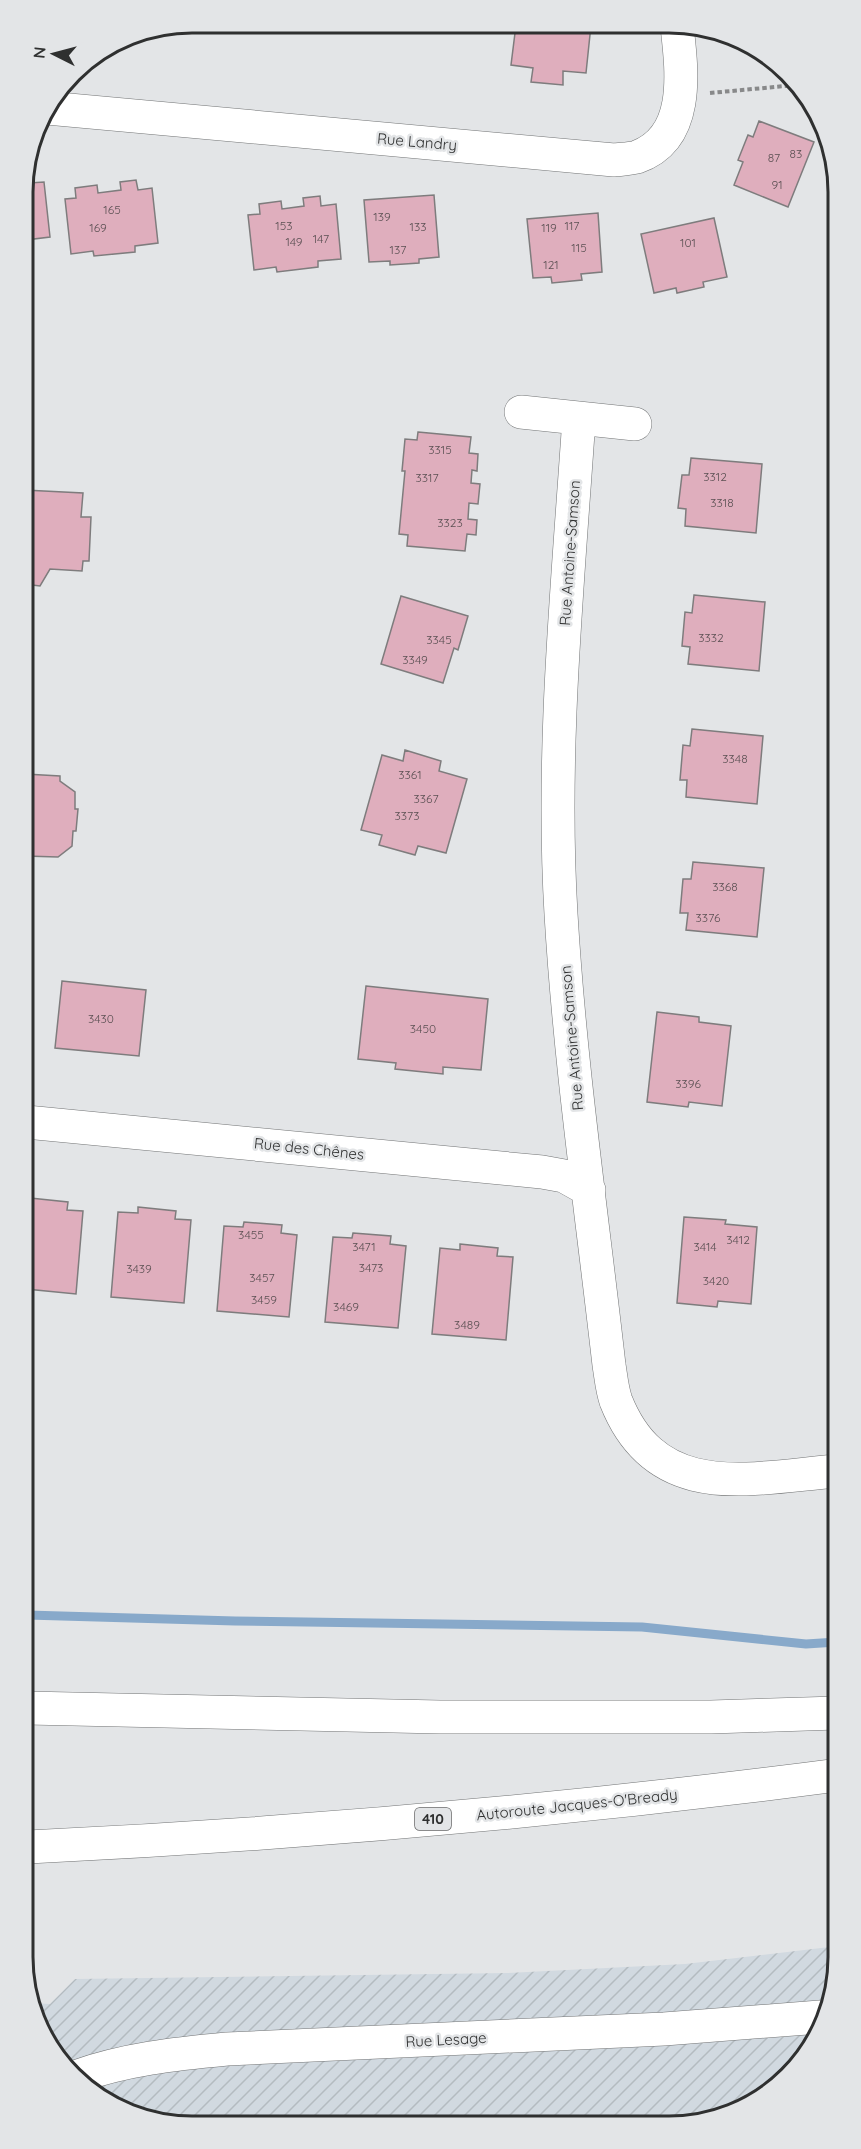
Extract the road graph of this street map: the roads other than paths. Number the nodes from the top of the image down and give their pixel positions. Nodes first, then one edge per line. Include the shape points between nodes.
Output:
1 (678, 33) edge
2 (56, 109) edge
3 (521, 412) dead end
4 (579, 418) junction
5 (635, 424) dead end
6 (33, 1123) edge
7 (589, 1190) junction
8 (828, 1472) edge
9 (33, 1708) edge
10 (828, 1713) edge
11 (828, 1776) edge
12 (33, 1847) edge
13 (816, 2017) edge
14 (84, 2074) edge

1 - 2 main road, Rue Landry via 681,61 677,117 656,147 636,157 614,160
3 - 4 main road
4 - 5 main road
4 - 7 main road, Rue Antoine-Samson via 561,698 559,843 561,914
6 - 7 main road, Rue des Chênes via 542,1172 564,1176
7 - 8 main road, Rue Antoine-Samson via 615,1400 645,1447 667,1465 690,1475 750,1479
9 - 10 main road via 440,1717
11 - 12 main road, Autoroute Jacques-O'Bready / 410 via 397,1823
13 - 14 main road, Rue Lesage via 664,2029 227,2049 115,2064

